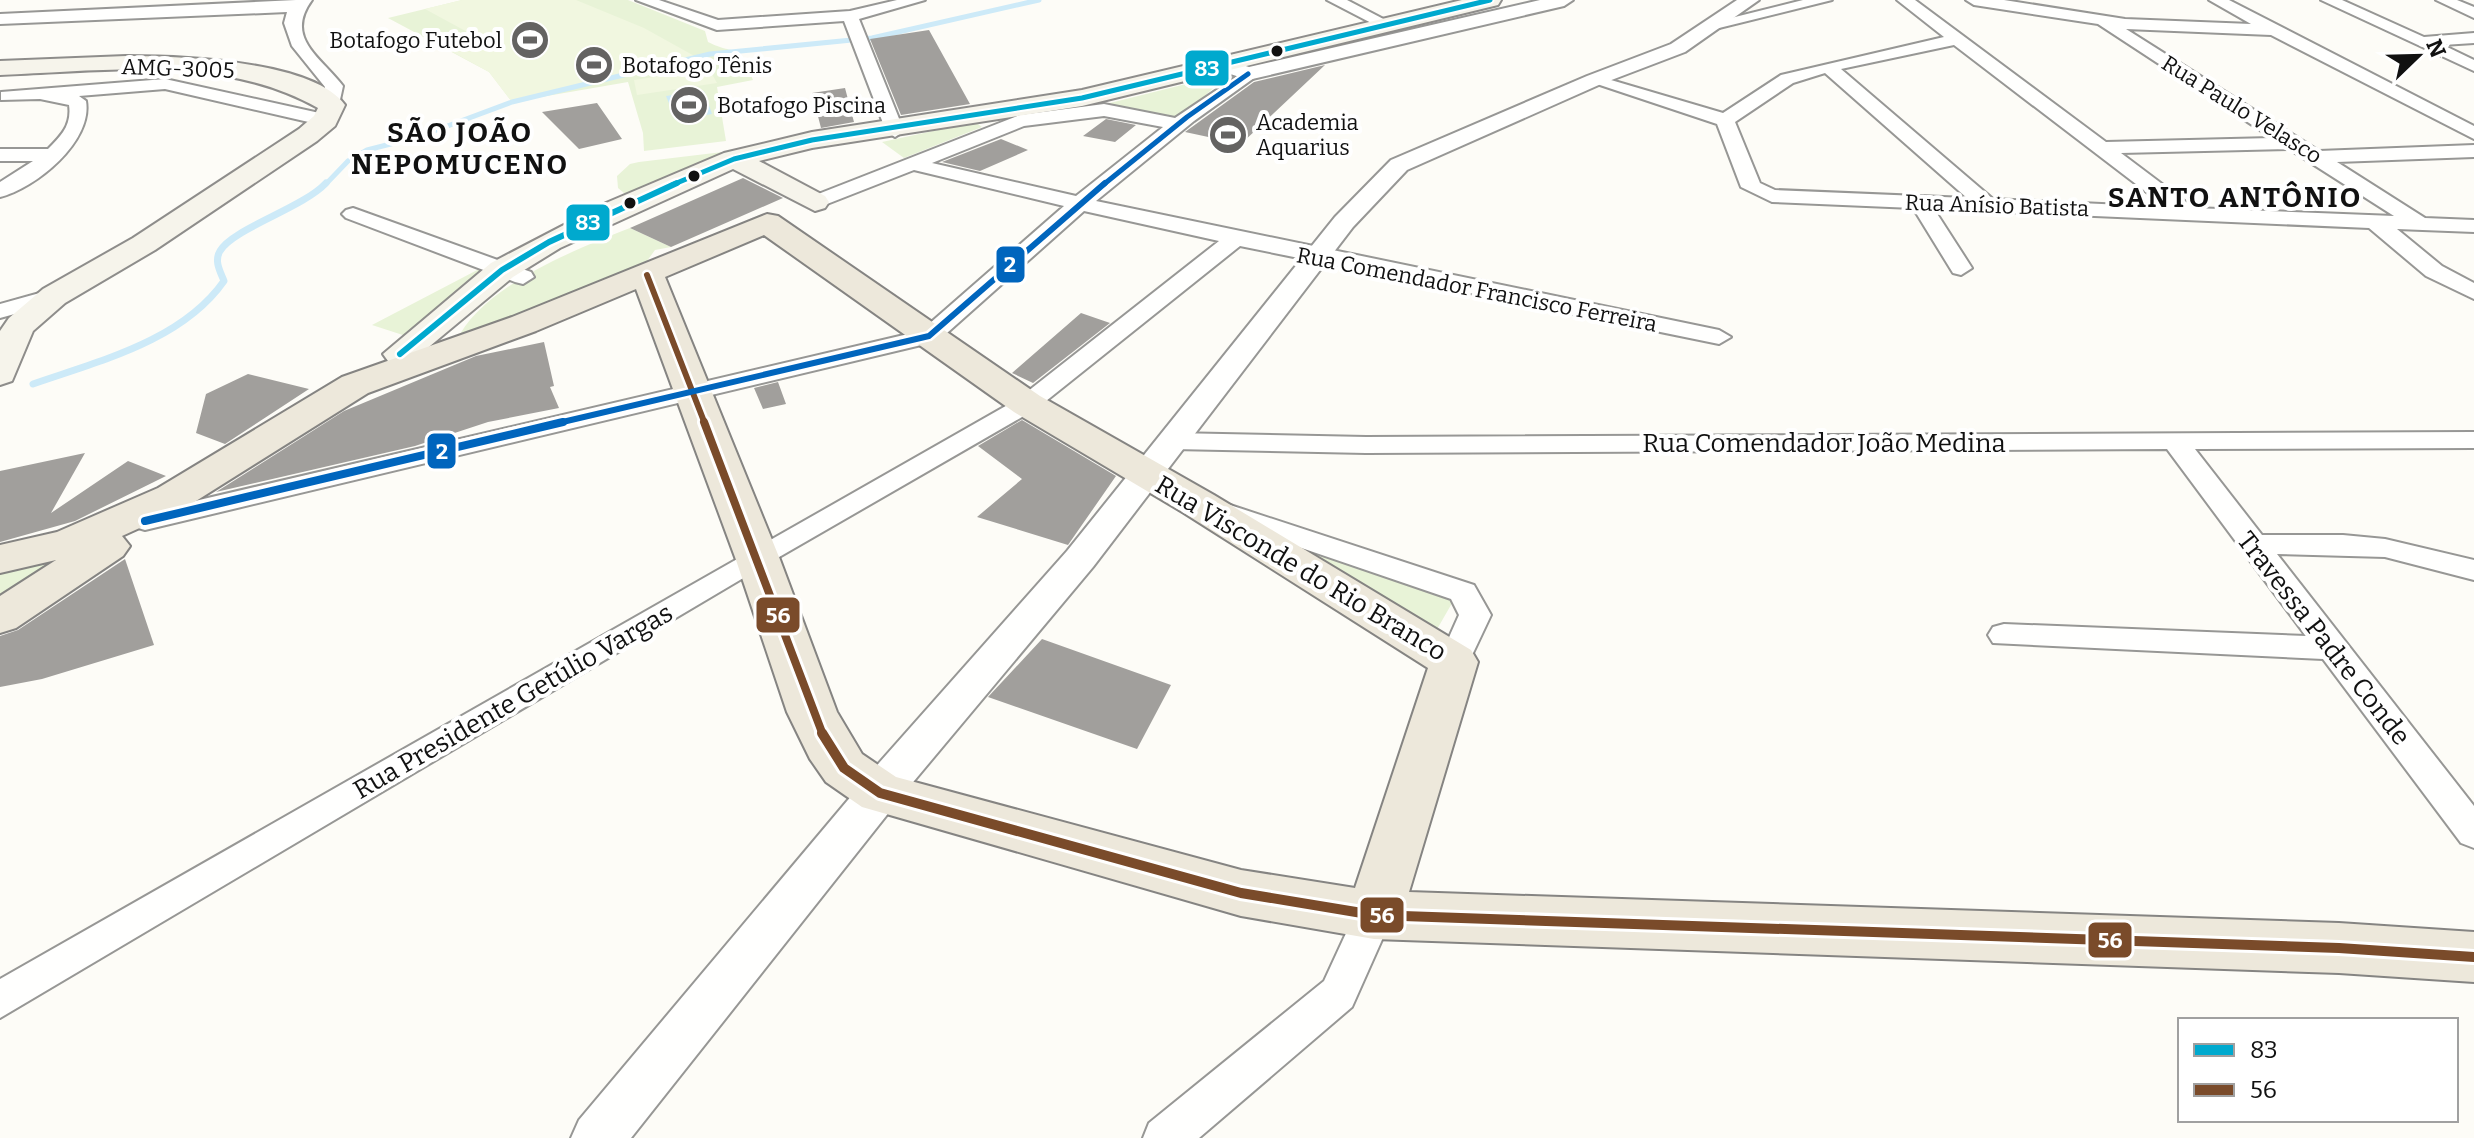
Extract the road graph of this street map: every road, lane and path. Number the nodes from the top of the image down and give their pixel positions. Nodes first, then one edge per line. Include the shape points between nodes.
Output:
1 (644, 0) edge
2 (917, 0) edge
3 (1335, 0) edge
4 (1490, 0) edge
5 (1564, 0) edge
6 (1750, 0) edge
7 (1824, 0) edge
8 (1905, 0) edge
9 (1974, 0) edge
10 (2217, 0) edge
11 (2329, 0) edge
12 (2444, 0) edge
13 (300, 4) edge
14 (2040, 4) edge
15 (2474, 13) edge
16 (850, 16) junction
17 (41, 18) junction
18 (0, 19) edge
19 (2104, 22) junction
20 (1385, 24) junction
21 (1715, 24) junction
22 (2279, 30) junction
23 (0, 37) edge
24 (2474, 38) edge
25 (1953, 40) junction
26 (2422, 42) junction
27 (1223, 65) junction
28 (2474, 66) edge
29 (1828, 67) junction
30 (0, 68) edge
31 (1248, 74) junction
32 (1594, 80) junction
33 (4, 96) edge
34 (329, 112) junction
35 (1725, 120) junction
36 (1178, 124) junction
37 (900, 128) junction
38 (2474, 133) edge
39 (2294, 143) junction
40 (2100, 148) junction
41 (2474, 151) edge
42 (0, 155) edge
43 (55, 155) junction
44 (2317, 157) junction
45 (910, 163) junction
46 (743, 164) junction
47 (0, 191) edge
48 (815, 202) junction
49 (1919, 202) junction
50 (1078, 205) junction
51 (1987, 205) junction
52 (2188, 213) junction
53 (353, 214) dead end
54 (2375, 222) junction
55 (767, 223) junction
56 (2419, 223) junction
57 (2474, 226) edge
58 (1236, 238) junction
59 (1319, 257) junction
60 (1961, 268) dead end
61 (503, 270) junction
62 (647, 275) junction
63 (2474, 292) edge
64 (54, 296) junction
65 (0, 311) edge
66 (929, 336) junction
67 (1719, 337) dead end
68 (0, 374) edge
69 (355, 385) junction
70 (693, 392) junction
71 (1027, 404) junction
72 (2474, 440) edge
73 (1173, 441) junction
74 (2175, 442) junction
75 (1147, 474) junction
76 (1199, 504) junction
77 (159, 509) junction
78 (2253, 545) junction
79 (757, 557) junction
80 (0, 559) edge
81 (1393, 567) junction
82 (2474, 570) edge
83 (1359, 603) junction
84 (0, 617) edge
85 (2004, 635) dead end
86 (2332, 648) junction
87 (1454, 662) junction
88 (880, 793) junction
89 (2474, 833) edge
90 (1374, 915) junction
91 (2474, 957) edge
92 (0, 1000) edge
93 (598, 1138) edge
94 (1165, 1138) edge

1 - 16 street via 717,25
2 - 16 street
3 - 20 street
4 - 20 main road
5 - 31 street
6 - 21 street
7 - 21 street
8 - 25 street
9 - 14 street
10 - 22 street
11 - 26 street
12 - 15 street
13 - 17 street
13 - 34 street via 293,28 297,45 334,86
14 - 19 street
16 - 37 street
17 - 18 street
17 - 23 street
19 - 22 street
19 - 39 street, Rua Paulo Velasco
20 - 27 main road
21 - 32 street via 1678,48
22 - 38 street
24 - 26 street
25 - 29 street
25 - 40 street
26 - 28 street
27 - 31 street
27 - 37 main road via 1082,98
29 - 35 street via 1787,79
29 - 51 street
30 - 34 main road, AMG-3005 via 162,65 250,70 299,85
31 - 36 street
32 - 35 street
32 - 59 street via 1399,165 1369,192
33 - 34 street via 165,84
33 - 43 street via 77,101 79,117
34 - 64 main road via 144,244
35 - 49 street, Rua Anísio Batista via 1751,187 1760,193
36 - 45 street via 1116,111 1072,112 1005,125
36 - 50 street
37 - 46 main road
39 - 40 street
39 - 44 street, Rua Paulo Velasco
40 - 52 street
41 - 44 street
42 - 43 street
43 - 47 street
44 - 56 street, Rua Paulo Velasco
45 - 48 street
45 - 50 street, Rua Comendador Francisco Ferreira
46 - 48 main road
46 - 61 main road
48 - 55 main road
49 - 51 street, Rua Anísio Batista
49 - 60 street
50 - 58 street, Rua Comendador Francisco Ferreira
50 - 66 street
51 - 52 street, Rua Anísio Batista
52 - 54 street, Rua Anísio Batista
53 - 61 street
54 - 56 street, Rua Anísio Batista
54 - 63 street via 2434,271
55 - 62 main road
55 - 66 main road, Rua Visconde do Rio Branco
56 - 57 street, Rua Anísio Batista
58 - 59 street, Rua Comendador Francisco Ferreira
58 - 71 street
59 - 67 street, Rua Comendador Francisco Ferreira
59 - 73 street
61 - 69 main road via 453,324
62 - 69 main road
62 - 70 main road
64 - 65 street
64 - 68 main road via 16,332
66 - 70 street
66 - 71 main road, Rua Visconde do Rio Branco
69 - 77 main road
70 - 77 street
70 - 79 main road
71 - 75 main road, Rua Visconde do Rio Branco
71 - 79 street, Rua Presidente Getúlio Vargas
72 - 74 street, Rua Comendador João Medina
73 - 74 street, Rua Comendador João Medina
73 - 75 street
74 - 78 street, Travessa Padre Conde
75 - 76 main road, Rua Visconde do Rio Branco
75 - 88 street
76 - 81 street
76 - 83 main road, Rua Visconde do Rio Branco
77 - 80 main road via 69,543
77 - 84 main road
78 - 82 street via 2385,548
78 - 86 street, Travessa Padre Conde
79 - 88 main road via 828,746 844,768
79 - 92 street, Rua Presidente Getúlio Vargas
81 - 83 street
81 - 87 street via 1463,592 1471,602 1475,615
83 - 87 main road, Rua Visconde do Rio Branco
85 - 86 street
86 - 89 street, Travessa Padre Conde
87 - 90 main road
88 - 90 main road via 1241,893
88 - 93 street
90 - 91 main road
90 - 94 street via 1338,994

